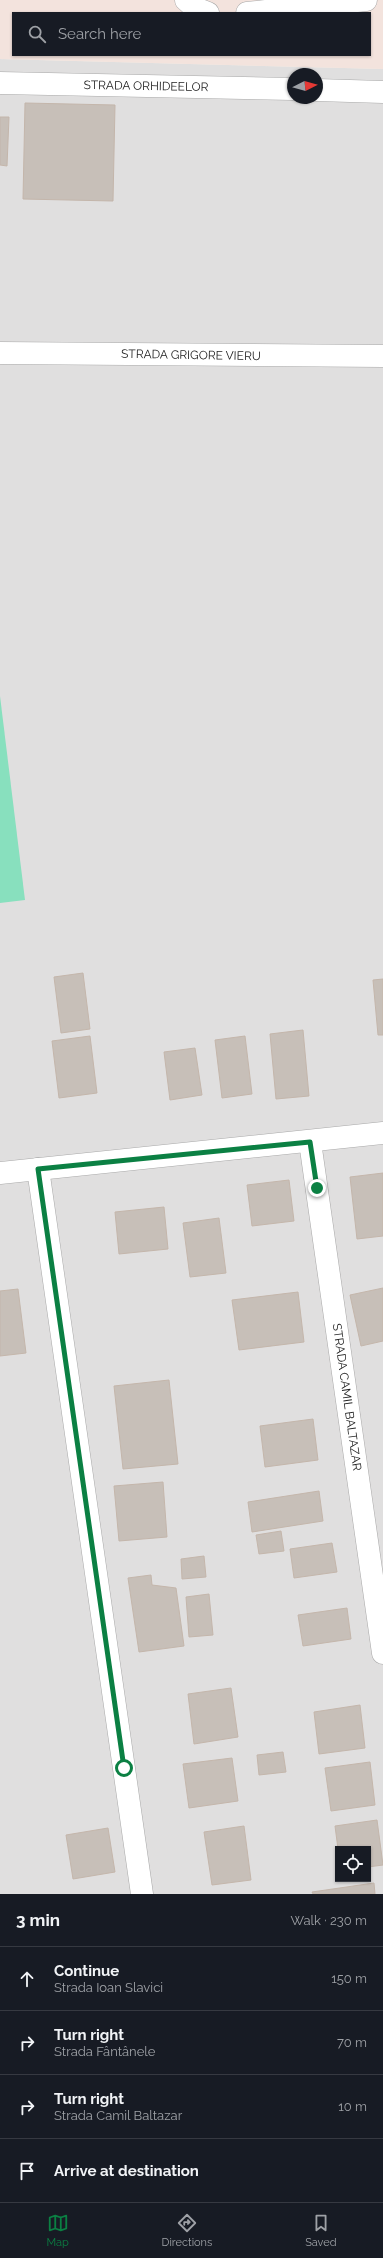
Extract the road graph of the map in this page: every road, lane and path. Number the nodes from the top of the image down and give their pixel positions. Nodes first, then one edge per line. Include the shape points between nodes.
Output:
1 (186, 0) edge
2 (366, 0) edge
3 (205, 12) edge
4 (256, 12) edge
5 (0, 83) edge
6 (287, 90) edge
7 (323, 90) edge
8 (383, 92) edge
9 (0, 353) edge
10 (383, 356) edge
11 (383, 1132) edge
12 (310, 1142) junction
13 (38, 1169) junction
14 (0, 1173) edge
15 (383, 1653) edge
16 (142, 1894) edge

1 - 3 street via 195,8
2 - 4 street
5 - 6 street, STRADA ORHIDEELOR
7 - 8 street
9 - 10 street, STRADA GRIGORE VIERU
11 - 12 street
12 - 13 street
12 - 15 street, STRADA CAMIL BALTAZAR
13 - 14 street
13 - 16 street

